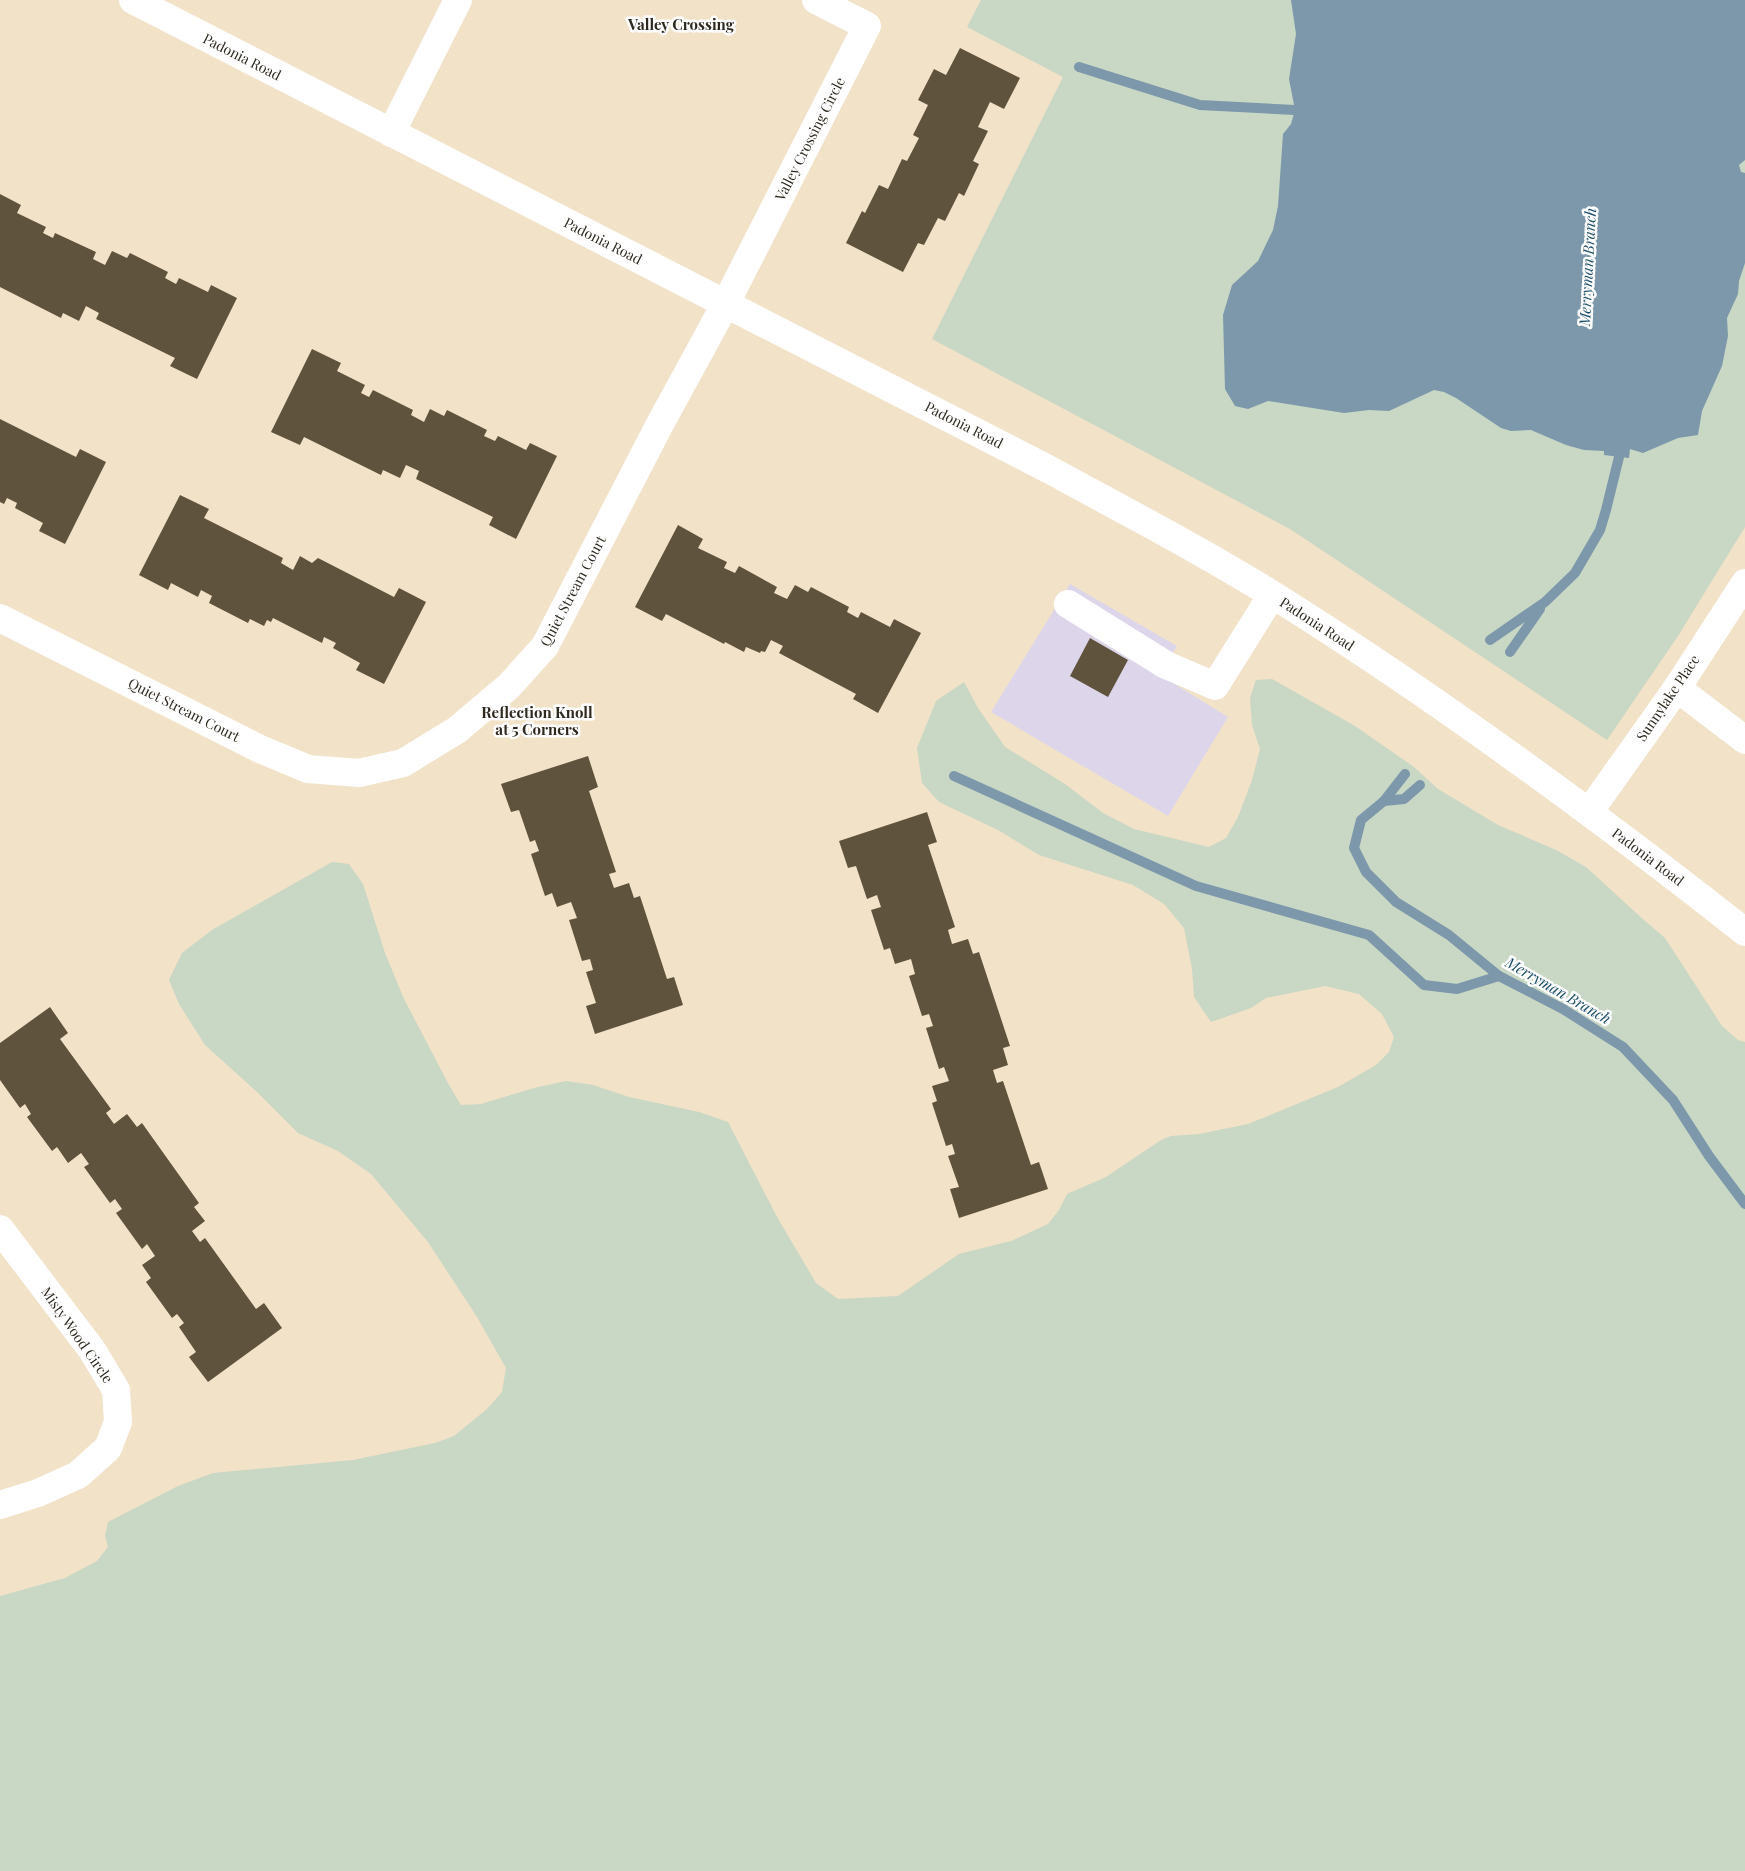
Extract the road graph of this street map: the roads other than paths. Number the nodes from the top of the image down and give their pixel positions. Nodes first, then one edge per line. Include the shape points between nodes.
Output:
1 (133, 0) edge
2 (458, 0) edge
3 (816, 0) edge
4 (390, 133) junction
5 (726, 303) junction
6 (1745, 583) edge
7 (1272, 595) junction
8 (1068, 604) dead end
9 (0, 618) edge
10 (1677, 688) junction
11 (1745, 740) edge
12 (1589, 812) junction
13 (1745, 932) edge
14 (0, 1229) edge
15 (0, 1505) edge

1 - 4 street, Padonia Road
2 - 4 street
3 - 5 street, Valley Crossing Circle via 867,26
4 - 5 street, Padonia Road
5 - 7 street, Padonia Road via 1050,470
5 - 9 street, Quiet Stream Court via 545,646 509,686 457,730 403,763 359,773 308,770
6 - 10 street, Sunnylake Place
7 - 8 street via 1215,686 1166,665
7 - 12 street, Padonia Road via 1458,717
10 - 11 street
10 - 12 street, Sunnylake Place
12 - 13 street, Padonia Road
14 - 15 street, Misty Wood Circle via 92,1350 116,1390 118,1422 108,1448 78,1475

